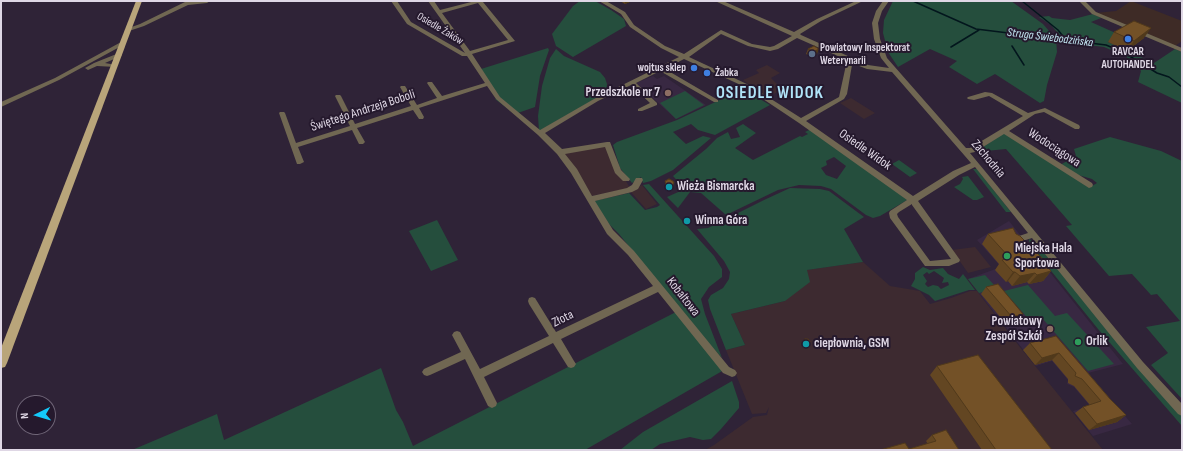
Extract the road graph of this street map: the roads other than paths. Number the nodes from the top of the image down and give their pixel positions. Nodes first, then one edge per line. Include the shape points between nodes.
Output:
1 (139, 1) edge
2 (207, 1) edge
3 (394, 1) edge
4 (431, 1) edge
5 (480, 1) edge
6 (602, 1) edge
7 (718, 1) edge
8 (860, 1) edge
9 (886, 1) edge
10 (1082, 1) edge
11 (190, 2) edge
12 (439, 12) junction
13 (635, 16) dead end
14 (627, 18) junction
15 (129, 29) junction
16 (796, 35) junction
17 (123, 43) junction
18 (1182, 50) edge
19 (105, 54) junction
20 (469, 54) junction
21 (119, 55) junction
22 (684, 57) junction
23 (853, 61) junction
24 (96, 64) junction
25 (114, 66) junction
26 (661, 69) junction
27 (893, 70) junction
28 (57, 79) junction
29 (632, 83) junction
30 (430, 84) dead end
31 (488, 84) junction
32 (403, 87) dead end
33 (338, 96) dead end
34 (970, 98) dead end
35 (440, 99) junction
36 (716, 101) dead end
37 (1, 105) edge
38 (415, 107) junction
39 (640, 110) dead end
40 (282, 113) dead end
41 (1028, 116) junction
42 (421, 117) dead end
43 (801, 121) junction
44 (353, 127) junction
45 (1077, 127) dead end
46 (1005, 131) junction
47 (540, 133) junction
48 (361, 142) dead end
49 (294, 146) junction
50 (964, 151) junction
51 (560, 152) junction
52 (300, 162) dead end
53 (976, 164) junction
54 (626, 179) dead end
55 (638, 180) dead end
56 (1089, 185) dead end
57 (590, 198) junction
58 (913, 200) junction
59 (1033, 235) junction
60 (1014, 241) edge
61 (659, 286) junction
62 (532, 301) dead end
63 (457, 335) dead end
64 (554, 337) junction
65 (467, 354) junction
66 (1, 363) edge
67 (571, 364) dead end
68 (427, 372) dead end
69 (732, 373) dead end
70 (478, 375) junction
71 (492, 403) dead end
72 (1182, 411) edge

1 - 15 main road
2 - 11 street
3 - 20 street, Osiedle Żaków via 410,23 464,55
4 - 12 street, Osiedle Żaków
5 - 12 street
5 - 20 street via 512,41
6 - 14 street, Osiedle Widok
7 - 16 street
8 - 16 street via 819,20
9 - 27 street, Zachodnia via 878,15 876,31 880,49
10 - 18 street via 1094,13
11 - 15 street
12 - 20 street, Osiedle Żaków
13 - 14 street
14 - 22 street, Osiedle Widok via 637,30
15 - 17 main road
16 - 22 street via 770,49 750,45 721,32
16 - 23 street
17 - 19 street
17 - 21 main road
19 - 21 street
19 - 28 street
20 - 31 street, Kobaltowa
21 - 24 street
21 - 25 main road
22 - 26 street
22 - 43 street, Osiedle Widok via 747,86
23 - 27 street via 872,68
23 - 43 street via 849,65 842,98
24 - 25 street
24 - 28 street
25 - 66 main road
26 - 29 street
26 - 36 street
27 - 50 street, Zachodnia
28 - 37 street
29 - 39 street via 655,104
29 - 47 street via 596,100
30 - 35 street, Świętego Andrzeja Boboli
31 - 35 street, Świętego Andrzeja Boboli
31 - 47 street, Kobaltowa via 498,98
32 - 38 street
33 - 44 street
34 - 41 street via 990,94
35 - 38 street, Świętego Andrzeja Boboli
38 - 42 street
38 - 44 street, Świętego Andrzeja Boboli
40 - 49 street
41 - 45 street, Wodociągowa via 1045,110
41 - 46 street, Wodociągowa
43 - 58 street, Osiedle Widok
44 - 48 street
44 - 49 street, Świętego Andrzeja Boboli
46 - 50 street, Wodociągowa via 972,150
46 - 56 street, Wodociągowa
47 - 51 street, Kobaltowa
49 - 52 street
50 - 53 street, Zachodnia
51 - 54 street via 606,144 616,172
51 - 57 street, Kobaltowa via 575,171
53 - 58 street, Osiedle Widok via 956,173
53 - 59 street, Zachodnia
55 - 57 street via 635,187 629,190
57 - 61 street, Kobaltowa via 614,236
58 - 58 street, Osiedle Widok via 893,213 916,250 928,264 949,264 956,260
59 - 60 street
59 - 72 street, Zachodnia via 1140,365
61 - 64 street, Złota
61 - 69 street, Kobaltowa via 726,370
62 - 64 street
63 - 65 street
64 - 67 street
64 - 70 street, Złota
65 - 68 street
65 - 70 street
70 - 71 street

